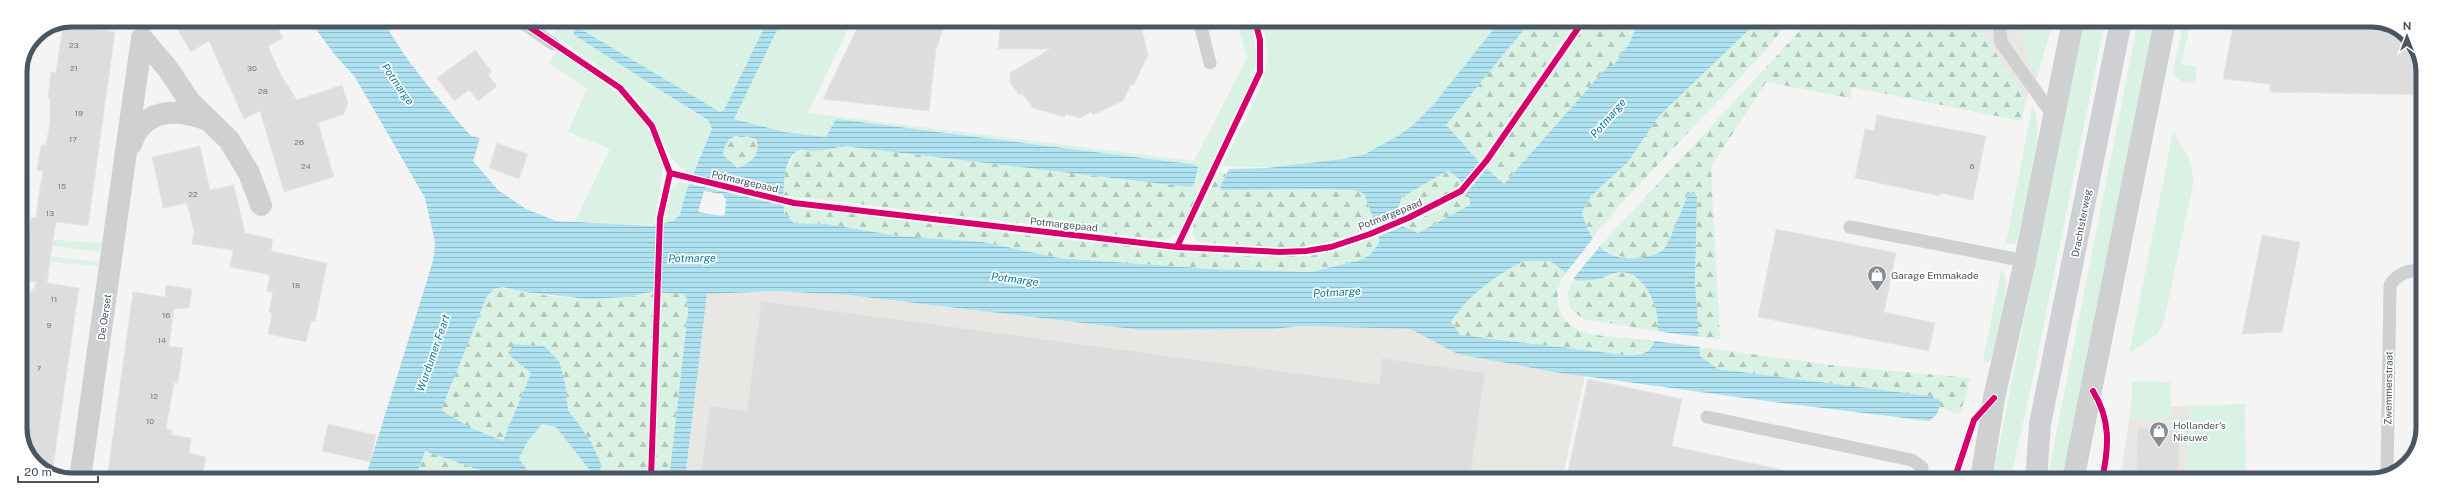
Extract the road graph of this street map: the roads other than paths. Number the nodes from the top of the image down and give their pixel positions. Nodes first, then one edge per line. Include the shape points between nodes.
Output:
1 (529, 27) edge
2 (1201, 27) edge
3 (2000, 27) edge
4 (2072, 27) edge
5 (2120, 27) edge
6 (2164, 27) edge
7 (552, 44) dead end
8 (1210, 63) dead end
9 (2054, 117) junction
10 (205, 119) junction
11 (127, 154) junction
12 (260, 205) dead end
13 (1850, 227) dead end
14 (2025, 260) junction
15 (2416, 270) edge
16 (1707, 417) dead end
17 (2040, 424) junction
18 (2387, 470) edge
19 (81, 473) edge
20 (1924, 473) edge
21 (1982, 473) edge
22 (2024, 473) edge
23 (2036, 473) edge
24 (2075, 473) edge

1 - 7 lane
2 - 8 lane
3 - 9 lane via 2001,42
4 - 9 street
5 - 17 main road, Drachtsterweg
6 - 24 street
9 - 14 street
10 - 11 street, De Oerset via 182,112 156,115 141,125
10 - 11 street, De Oerset via 142,38
10 - 12 street, De Oerset via 229,140 240,156 256,188
11 - 19 street, De Oerset
13 - 14 lane
14 - 21 street via 1994,398
15 - 18 lane, Zwemmerstraat via 2406,271 2395,277 2390,285
16 - 20 lane via 1912,460 1922,467
17 - 22 main road, Drachtsterweg
17 - 23 main road, Drachtsterweg

